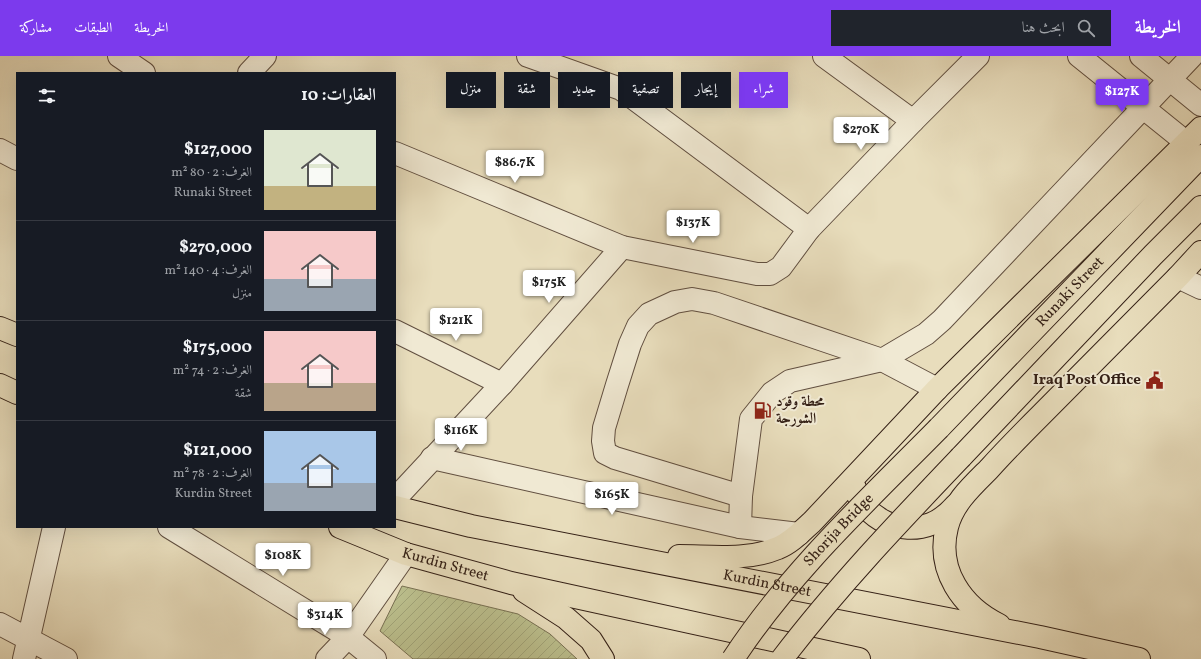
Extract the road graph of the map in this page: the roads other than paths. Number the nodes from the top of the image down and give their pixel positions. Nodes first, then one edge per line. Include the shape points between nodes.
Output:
1 (119, 56) edge
2 (265, 56) edge
3 (528, 56) edge
4 (824, 56) edge
5 (978, 56) edge
6 (1079, 56) edge
7 (1142, 56) edge
8 (1192, 56) edge
9 (143, 72) edge
10 (250, 72) edge
11 (1170, 79) junction
12 (1201, 105) edge
13 (1143, 108) junction
14 (913, 120) junction
15 (1196, 142) edge
16 (0, 150) edge
17 (396, 153) edge
18 (16, 158) edge
19 (1201, 207) edge
20 (809, 229) junction
21 (622, 247) junction
22 (1201, 252) edge
23 (1178, 277) junction
24 (1201, 288) edge
25 (0, 328) edge
26 (396, 331) edge
27 (16, 335) edge
28 (882, 360) junction
29 (502, 384) junction
30 (0, 385) edge
31 (937, 389) junction
32 (16, 393) edge
33 (939, 428) joint
34 (432, 458) junction
35 (853, 479) junction
36 (741, 496) junction
37 (396, 498) edge
38 (957, 504) junction
39 (396, 507) edge
40 (740, 527) junction
41 (54, 528) edge
42 (171, 528) edge
43 (342, 528) edge
44 (799, 534) junction
45 (406, 554) junction
46 (618, 554) junction
47 (511, 583) junction
48 (0, 624) edge
49 (348, 637) junction
50 (1040, 638) junction
51 (26, 649) edge
52 (66, 659) edge
53 (327, 659) edge
54 (375, 659) edge
55 (603, 659) edge
56 (733, 659) edge
57 (782, 659) edge
58 (859, 659) edge
59 (1139, 659) edge

1 - 9 street
2 - 10 street
3 - 20 street via 621,89
4 - 14 street
5 - 14 street
6 - 13 street
7 - 11 street
8 - 11 street
11 - 12 street
11 - 13 street
13 - 15 street
13 - 28 street via 942,320 926,334
14 - 20 street
15 - 31 main road
15 - 33 main road, Runaki Street
16 - 18 street
17 - 21 street
19 - 57 main road, bridge via 866,557
20 - 21 street via 781,267 770,274
21 - 29 street
22 - 23 main road
23 - 24 street
23 - 38 main road via 1006,450
25 - 27 main road
26 - 29 street
28 - 31 street
28 - 36 street via 790,381 772,393 751,420
28 - 36 street via 714,303 692,299 675,302 649,314 638,326 617,384 604,428 605,453
29 - 34 street
30 - 32 main road
31 - 35 main road
33 - 56 main road, Shorija Bridge, bridge via 831,537 770,609
34 - 37 street
34 - 40 street
35 - 38 main road via 861,501 868,510 877,518 897,527 931,524 945,516
35 - 44 main road
36 - 40 street
38 - 50 main road via 947,526 945,558 950,577 958,590 970,605 986,618 1011,631
39 - 46 main road, Kurdin Street via 471,526
40 - 44 street
41 - 51 street
42 - 49 street
43 - 45 main road, Kurdin Street
44 - 46 main road via 779,548 736,557
45 - 47 main road, Kurdin Street
45 - 49 street
46 - 50 main road, Kurdin Street
47 - 55 main road via 566,618 591,640
47 - 58 main road, Kurdin Street
48 - 51 street
49 - 53 street
49 - 54 street
50 - 59 main road, Kurdin Street
51 - 52 street

